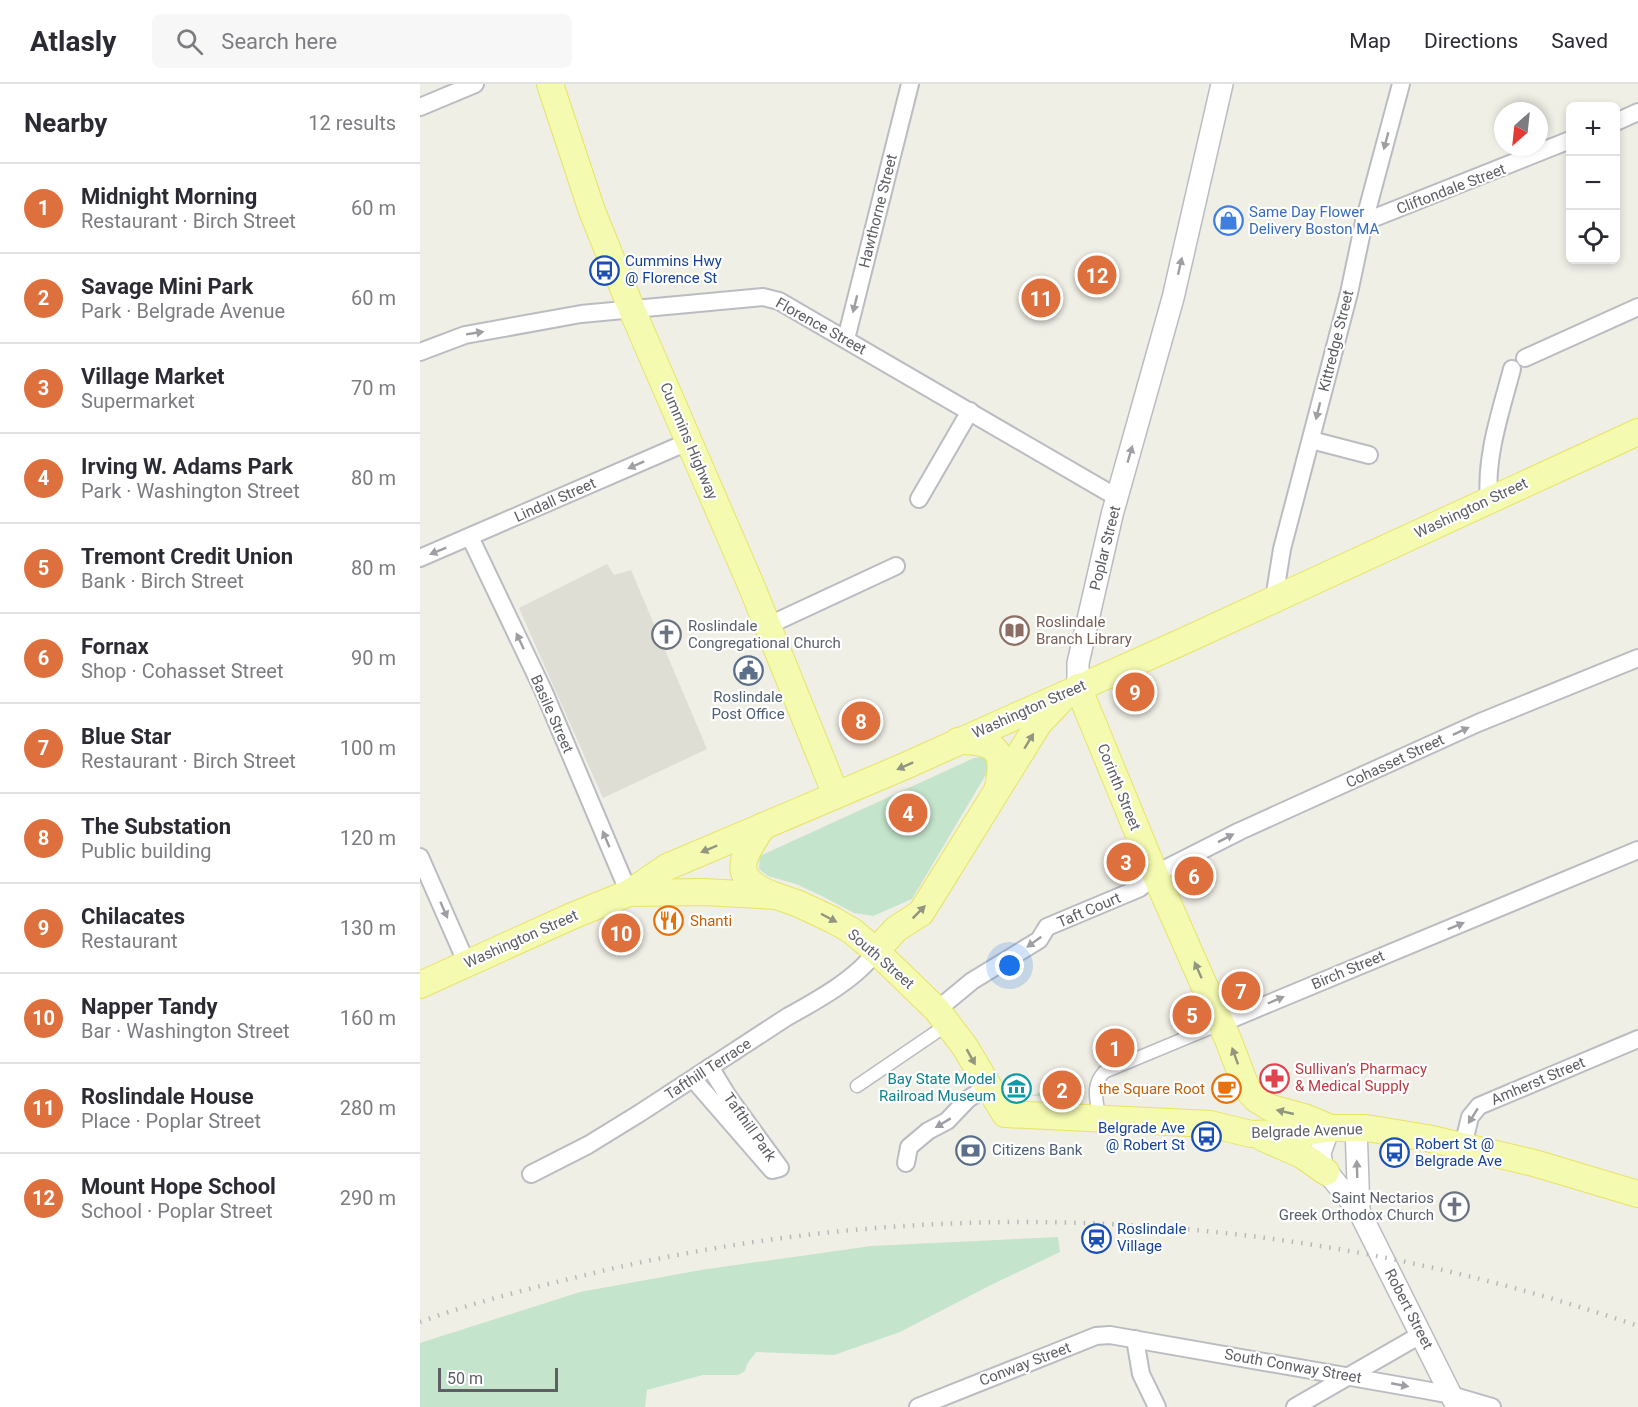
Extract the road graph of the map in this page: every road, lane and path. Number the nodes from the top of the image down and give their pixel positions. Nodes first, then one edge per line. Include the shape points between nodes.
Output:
1 (475, 84) edge
2 (550, 84) edge
3 (910, 84) edge
4 (1222, 84) edge
5 (1401, 84) edge
6 (420, 107) edge
7 (1638, 112) edge
8 (1620, 120) edge
9 (1566, 142) edge
10 (1364, 222) junction
11 (1638, 307) edge
12 (632, 310) junction
13 (846, 339) junction
14 (420, 352) edge
15 (970, 411) junction
16 (1638, 432) edge
17 (1311, 440) junction
18 (690, 441) junction
19 (1370, 455) dead end
20 (1118, 498) junction
21 (919, 499) dead end
22 (1489, 500) junction
23 (470, 537) junction
24 (420, 558) edge
25 (896, 566) dead end
26 (1274, 599) junction
27 (767, 626) junction
28 (1638, 658) edge
29 (1078, 687) junction
30 (958, 741) junction
31 (998, 790) junction
32 (836, 795) junction
33 (763, 826) junction
34 (1638, 850) edge
35 (420, 857) edge
36 (1155, 874) junction
37 (628, 893) junction
38 (776, 896) junction
39 (876, 951) junction
40 (467, 964) junction
41 (420, 985) edge
42 (943, 1017) junction
43 (1222, 1023) junction
44 (1638, 1039) edge
45 (710, 1067) junction
46 (693, 1079) junction
47 (857, 1086) dead end
48 (987, 1087) junction
49 (1247, 1089) junction
50 (1005, 1114) joint
51 (1099, 1117) junction
52 (1210, 1124) junction
53 (1356, 1127) junction
54 (1329, 1128) junction
55 (1251, 1134) junction
56 (1463, 1146) junction
57 (906, 1163) dead end
58 (1326, 1172) junction
59 (531, 1174) dead end
60 (1638, 1194) edge
61 (1359, 1211) junction
62 (1422, 1334) junction
63 (1135, 1339) junction
64 (1350, 1376) junction
65 (1454, 1401) edge
66 (918, 1407) edge
67 (1156, 1407) edge
68 (1295, 1407) edge
69 (1492, 1407) edge

1 - 6 street
2 - 12 main road, Cummins Highway via 592,211
3 -> 13 street, Hawthorne Street
20 -> 4 street, Poplar Street via 1173,298
5 -> 10 street, Kittredge Street
7 - 8 street
9 - 10 street, Cliftondale Street
10 -> 17 street, Kittredge Street
11 - 22 street via 1518,363 1498,422 1487,479
12 - 13 street, Florence Street via 763,297 779,301
14 -> 12 street, Florence Street via 465,335 581,314
12 - 18 main road, Cummins Highway
13 - 15 street, Florence Street
15 - 20 street, Florence Street
15 - 21 street
16 - 22 main road, Washington Street
17 - 19 street
17 - 26 street, Kittredge Street via 1282,549
18 -> 23 street, Lindall Street
18 - 27 main road, Cummins Highway
20 - 29 street, Poplar Street via 1078,663
22 - 26 main road, Washington Street
23 -> 24 street, Lindall Street
37 -> 23 street, Basile Street via 544,692
25 - 27 street
26 - 29 main road, Washington Street
27 - 32 main road, Cummins Highway
36 -> 28 street, Cohasset Street via 1478,723
29 - 30 main road, Washington Street
31 -> 29 main road via 1039,723
29 - 36 main road, Corinth Street
30 - 31 main road via 979,742 995,750 1002,764
30 -> 32 main road, Washington Street
39 -> 31 main road via 896,929 921,913
32 - 33 main road, Washington Street
33 -> 37 main road, Washington Street via 667,867
33 - 38 main road via 742,865 752,884
43 -> 34 street, Birch Street
35 -> 40 street
36 -> 42 street, Taft Court via 1140,888 1047,927 1039,940 972,981
43 -> 36 main road, Corinth Street
37 - 38 main road, South Street
37 - 40 main road, Washington Street
38 -> 39 main road, South Street via 832,920
39 - 42 main road, South Street
39 - 45 street, Tafthill Terrace via 862,968 809,1006
40 - 41 main road, Washington Street
42 - 47 street, Taft Court
42 -> 48 main road, South Street
49 -> 43 main road, Corinth Street
43 - 51 street, Birch Street via 1104,1072 1095,1085
44 -> 56 street, Amherst Street via 1479,1106 1470,1117
45 - 46 street, Tafthill Terrace
45 - 46 street, Tafthill Park via 780,1168 772,1170
46 - 59 street, Tafthill Terrace
48 - 50 main road, South Street
48 -> 57 street via 909,1147
49 - 52 main road via 1241,1112
54 -> 49 main road via 1271,1108
50 - 51 main road, Belgrade Avenue
51 - 52 main road, Belgrade Avenue
52 - 55 main road, Belgrade Avenue
53 - 54 main road, Belgrade Avenue
53 - 56 main road, Belgrade Avenue
61 -> 53 street, Robert Street
54 - 55 main road, Belgrade Avenue
54 - 58 street via 1320,1153
55 - 58 main road via 1302,1155
56 - 60 main road, Belgrade Avenue via 1559,1169
58 - 61 street, Robert Street
61 - 62 street, Robert Street
62 - 64 street
62 - 65 street, Robert Street
63 - 64 street, South Conway Street
63 - 66 street, Conway Street via 1096,1336
63 - 67 street via 1141,1374
64 -> 65 street, South Conway Street
64 - 68 street
65 - 69 street, South Conway Street

